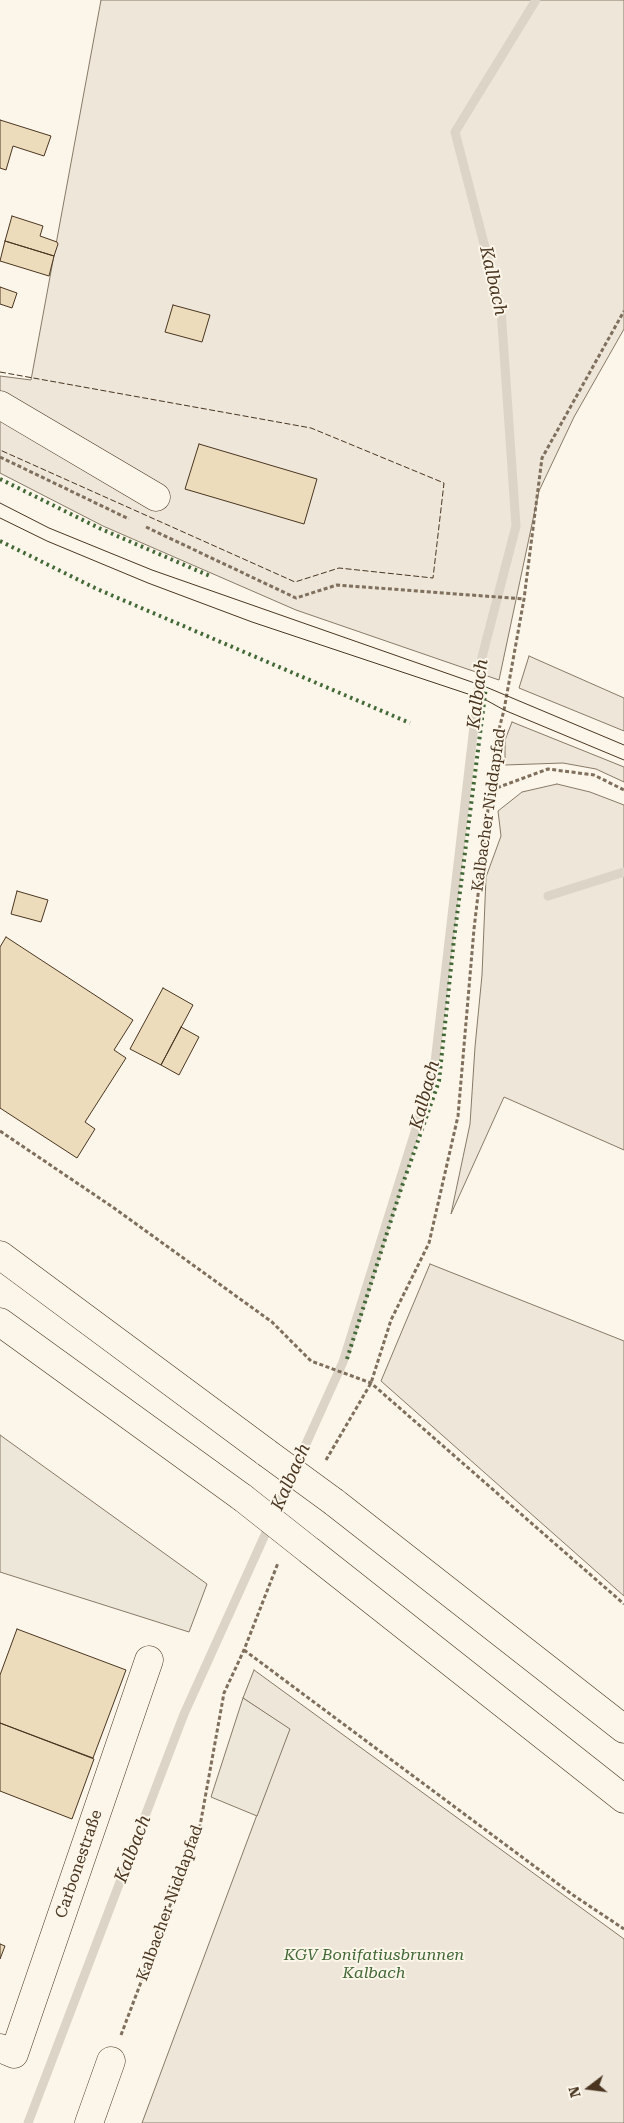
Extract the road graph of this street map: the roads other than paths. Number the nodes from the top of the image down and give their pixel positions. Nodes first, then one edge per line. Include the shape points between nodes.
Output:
1 (0, 405) edge
2 (156, 496) dead end
3 (0, 1255) edge
4 (0, 1322) edge
5 (149, 1660) dead end
6 (624, 1729) edge
7 (624, 1799) edge
8 (0, 2048) edge
9 (111, 2061) road end
10 (89, 2123) edge

1 - 2 main road
3 - 6 main road, bridge via 334,1502
4 - 7 main road, bridge via 243,1498
5 - 8 main road, Carbonestraße via 14,2054
9 - 10 main road

